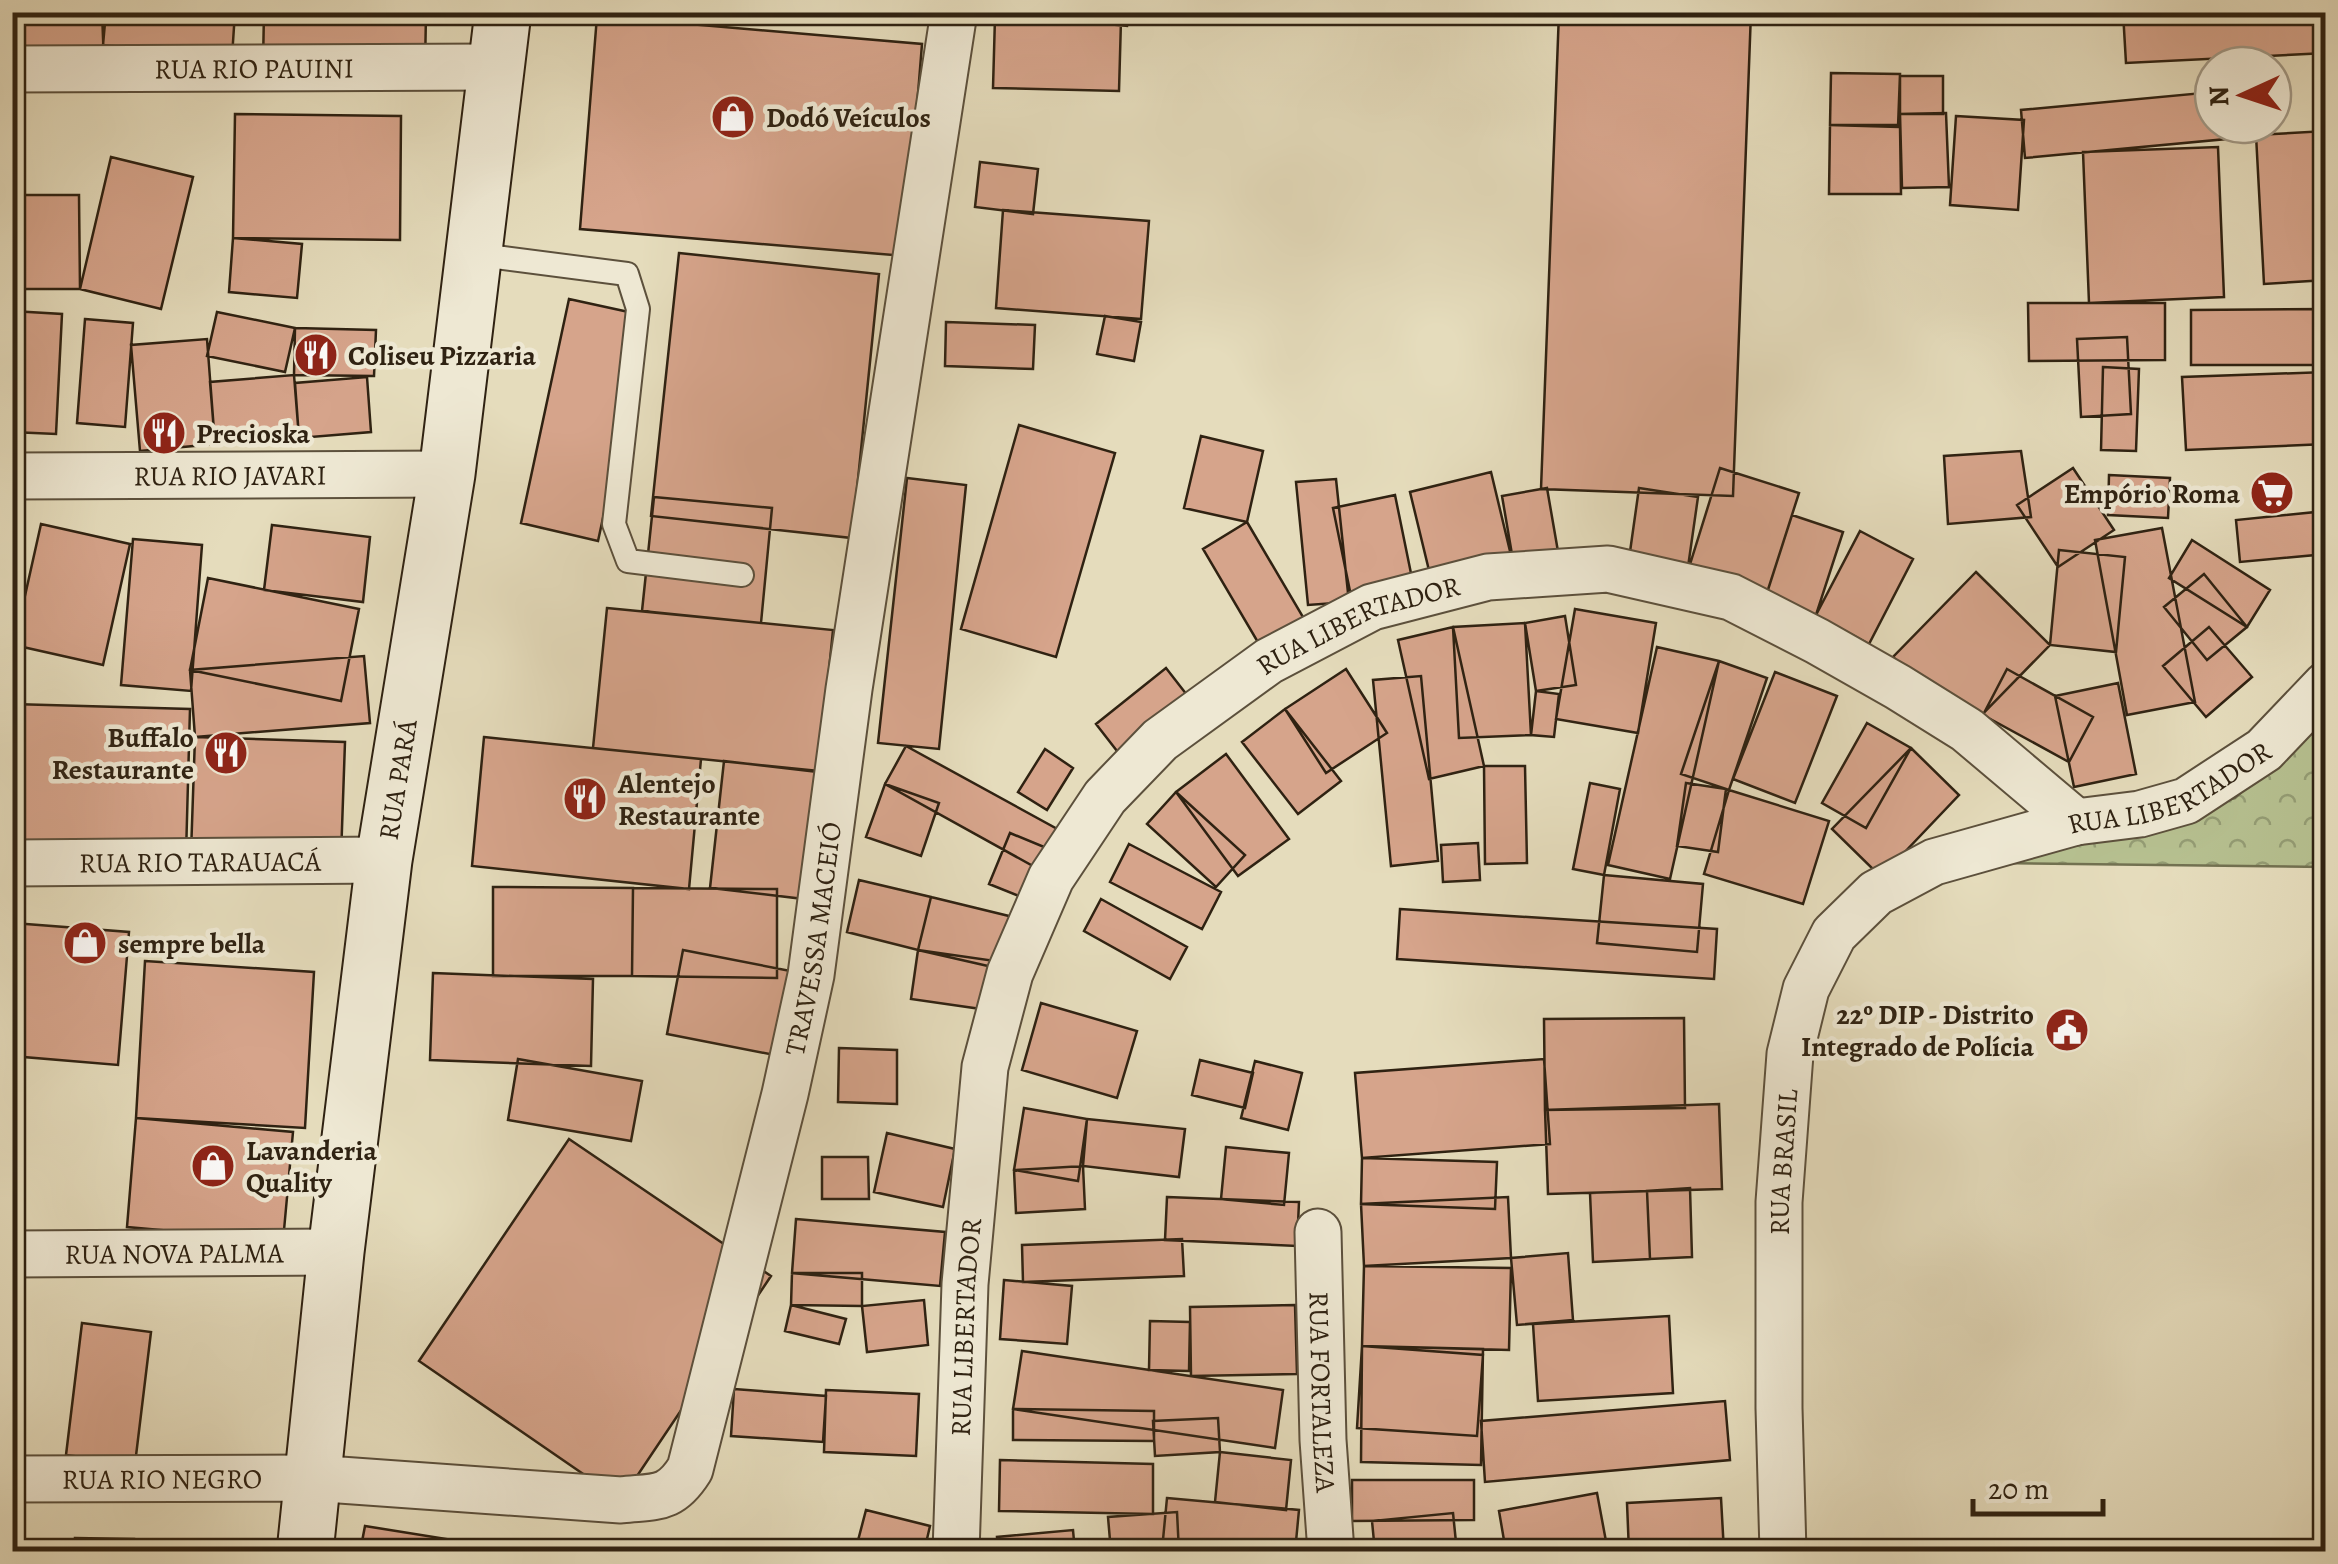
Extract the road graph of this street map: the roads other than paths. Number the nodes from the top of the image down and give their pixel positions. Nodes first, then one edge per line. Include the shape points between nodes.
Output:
1 (502, 12) edge
2 (954, 12) edge
3 (496, 67) junction
4 (12, 68) edge
5 (473, 254) junction
6 (448, 474) junction
7 (12, 476) edge
8 (742, 576) dead end
9 (2326, 685) edge
10 (2076, 822) junction
11 (384, 860) junction
12 (12, 864) edge
13 (1318, 1232) dead end
14 (336, 1252) junction
15 (12, 1254) edge
16 (312, 1478) junction
17 (12, 1479) edge
18 (305, 1552) edge
19 (956, 1552) edge
20 (1331, 1552) edge
21 (1783, 1552) edge

1 - 3 street, RUA PARÁ
2 - 16 street, TRAVESSA MACEIÓ via 811,975 690,1469 668,1494 621,1500
3 - 4 street, RUA RIO PAUINI
3 - 5 street, RUA PARÁ
5 - 6 street, RUA PARÁ
5 - 8 lane via 627,274 638,309 614,524 628,561
6 - 7 street, RUA RIO JAVARI
6 - 11 street, RUA PARÁ
9 - 10 street, RUA LIBERTADOR via 2264,750 2186,801
10 - 19 street, RUA LIBERTADOR via 1967,730 1817,640 1732,597 1608,569 1488,577 1372,607 1269,661 1160,740 1105,797 1051,878 1010,973 985,1067 965,1284
10 - 21 street, RUA BRASIL via 1934,862 1876,893 1834,934 1806,989 1790,1054 1779,1202
11 - 12 street, RUA RIO TARAUACÁ
11 - 14 street, RUA PARÁ
13 - 20 street, RUA FORTALEZA
14 - 15 street, RUA NOVA PALMA
14 - 16 street, RUA PARÁ
16 - 17 street, RUA RIO NEGRO
16 - 18 street, RUA PARÁ

